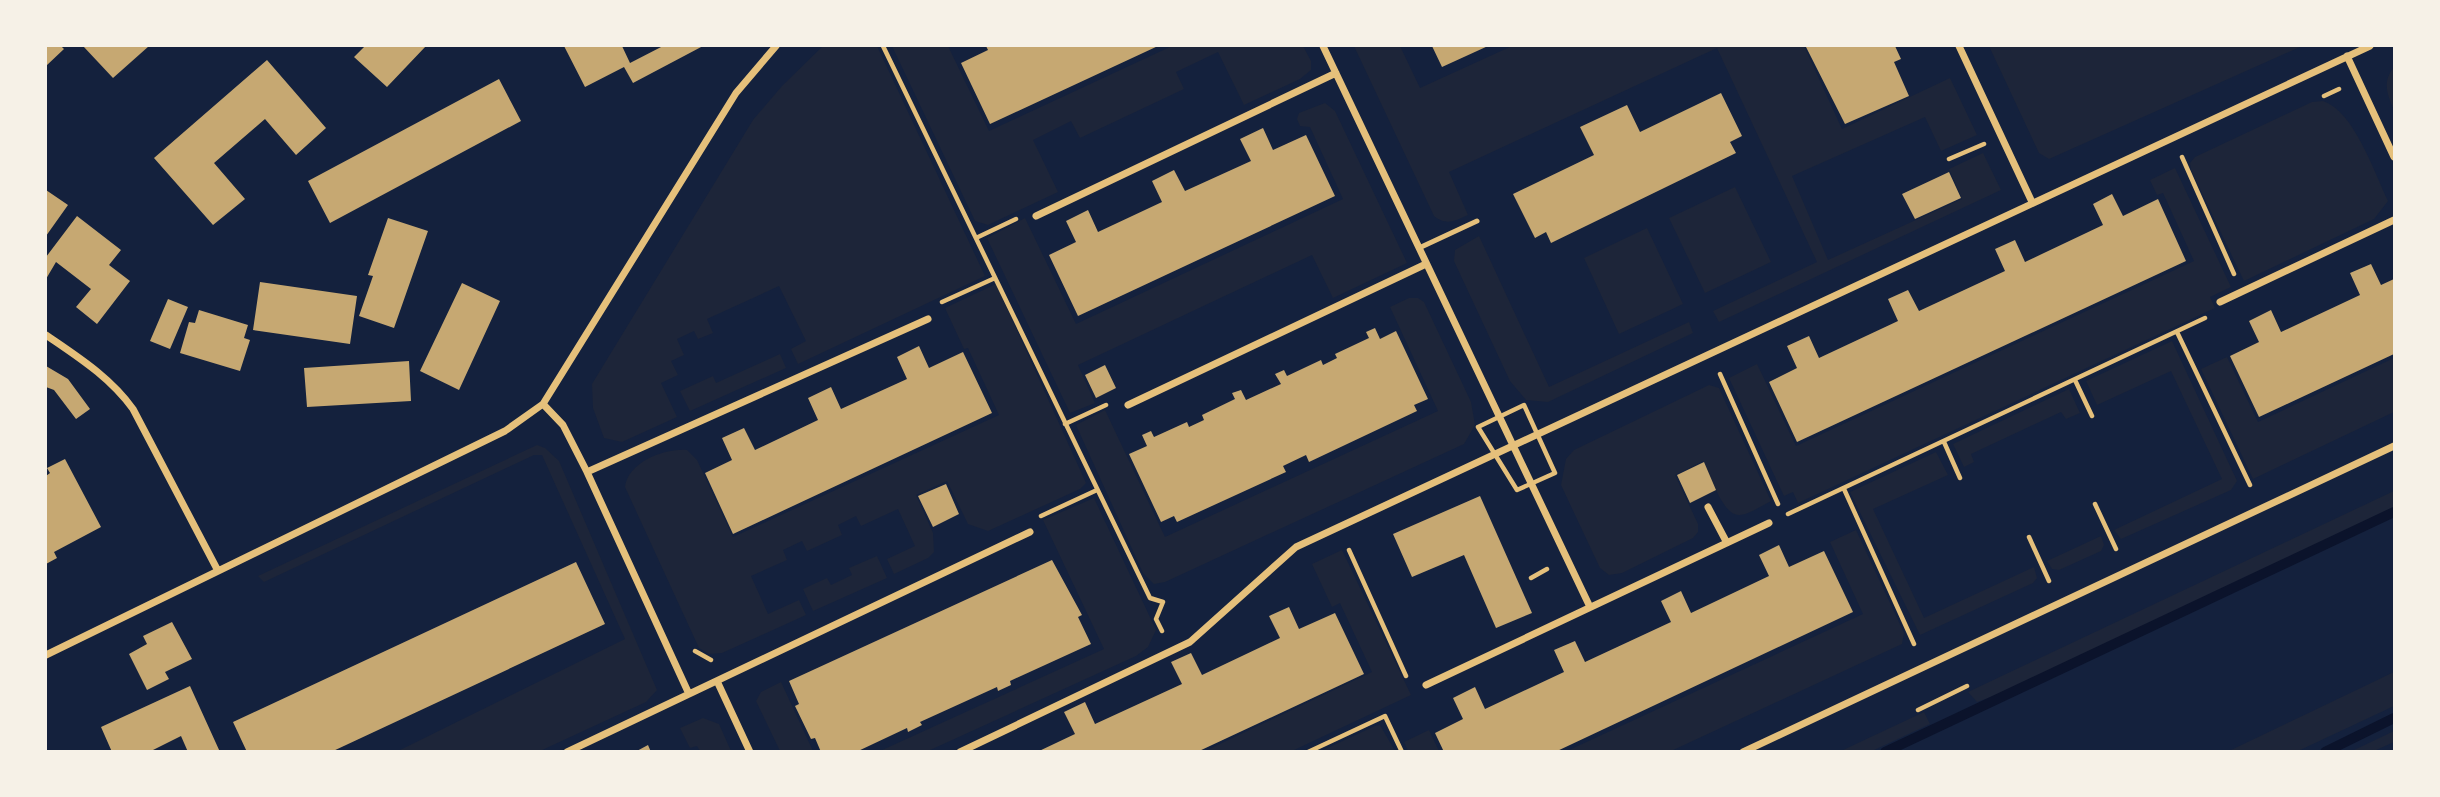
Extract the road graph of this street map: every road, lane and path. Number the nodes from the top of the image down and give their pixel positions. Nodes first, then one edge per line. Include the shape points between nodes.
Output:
1 (776, 46) edge
2 (883, 46) edge
3 (1323, 46) edge
4 (1959, 46) edge
5 (2370, 46) edge
6 (2347, 56) junction
7 (1336, 73) junction
8 (1984, 144) dead end
9 (2181, 156) dead end
10 (2395, 158) edge
11 (1948, 159) dead end
12 (2032, 202) junction
13 (1036, 216) joint
14 (1477, 220) dead end
15 (2395, 220) edge
16 (976, 238) junction
17 (1419, 248) junction
18 (1426, 264) junction
19 (995, 278) junction
20 (2242, 292) junction
21 (2220, 302) joint
22 (928, 319) joint
23 (2176, 332) junction
24 (46, 335) edge
25 (1720, 374) dead end
26 (2075, 380) junction
27 (543, 404) junction
28 (1128, 405) joint
29 (2092, 416) dead end
30 (1065, 424) junction
31 (1944, 442) junction
32 (1512, 445) junction
33 (2395, 446) edge
34 (587, 471) junction
35 (1960, 478) dead end
36 (2250, 485) dead end
37 (1844, 489) junction
38 (1097, 490) junction
39 (2095, 504) dead end
40 (1708, 507) dead end
41 (1769, 523) dead end
42 (1030, 532) joint
43 (2029, 537) dead end
44 (1727, 543) junction
45 (2116, 549) dead end
46 (1349, 550) dead end
47 (1551, 567) dead end
48 (217, 569) junction
49 (1531, 578) dead end
50 (2049, 581) dead end
51 (1590, 607) junction
52 (1914, 644) dead end
53 (1171, 652) junction
54 (46, 655) edge
55 (717, 681) junction
56 (1426, 685) joint
57 (1967, 686) dead end
58 (689, 694) junction
59 (1918, 710) dead end
60 (567, 751) edge
61 (750, 751) edge
62 (960, 751) edge
63 (1308, 751) edge
64 (1402, 751) edge
65 (1743, 751) edge

1 - 27 street via 736,93
2 - 16 path
3 - 7 street
4 - 12 street
5 - 6 street
6 - 10 street
6 - 12 street
7 - 13 street
7 - 17 street
8 - 11 path
9 - 20 path
12 - 32 street
13 - 16 path via 1026,215
14 - 17 lane
15 - 20 street
16 - 19 path
17 - 18 street
18 - 28 street
18 - 32 street
19 - 22 path via 943,301
19 - 30 path
20 - 21 street
21 - 23 path via 2215,313
22 - 34 street
23 - 26 path
23 - 36 path
24 - 48 street via 121,392
25 - 37 path via 1783,516
26 - 29 path
26 - 31 path
27 - 34 street via 563,425
27 - 48 street via 505,431
28 - 30 path via 1111,402
30 - 38 path
31 - 35 path
31 - 37 path
32 - 51 street
32 - 53 street via 1296,547 1190,642
33 - 65 street
34 - 58 street
37 - 52 path
38 - 42 path via 1042,514
38 - 53 path via 1150,598 1163,602 1156,619
39 - 45 path
40 - 44 street
41 - 44 street
42 - 55 street
43 - 50 path
44 - 51 street
46 - 56 path via 1413,690
47 - 49 path
48 - 54 street
51 - 56 street
53 - 62 street
55 - 58 street
55 - 61 street
57 - 59 path
58 - 60 street
63 - 64 path via 1385,716

